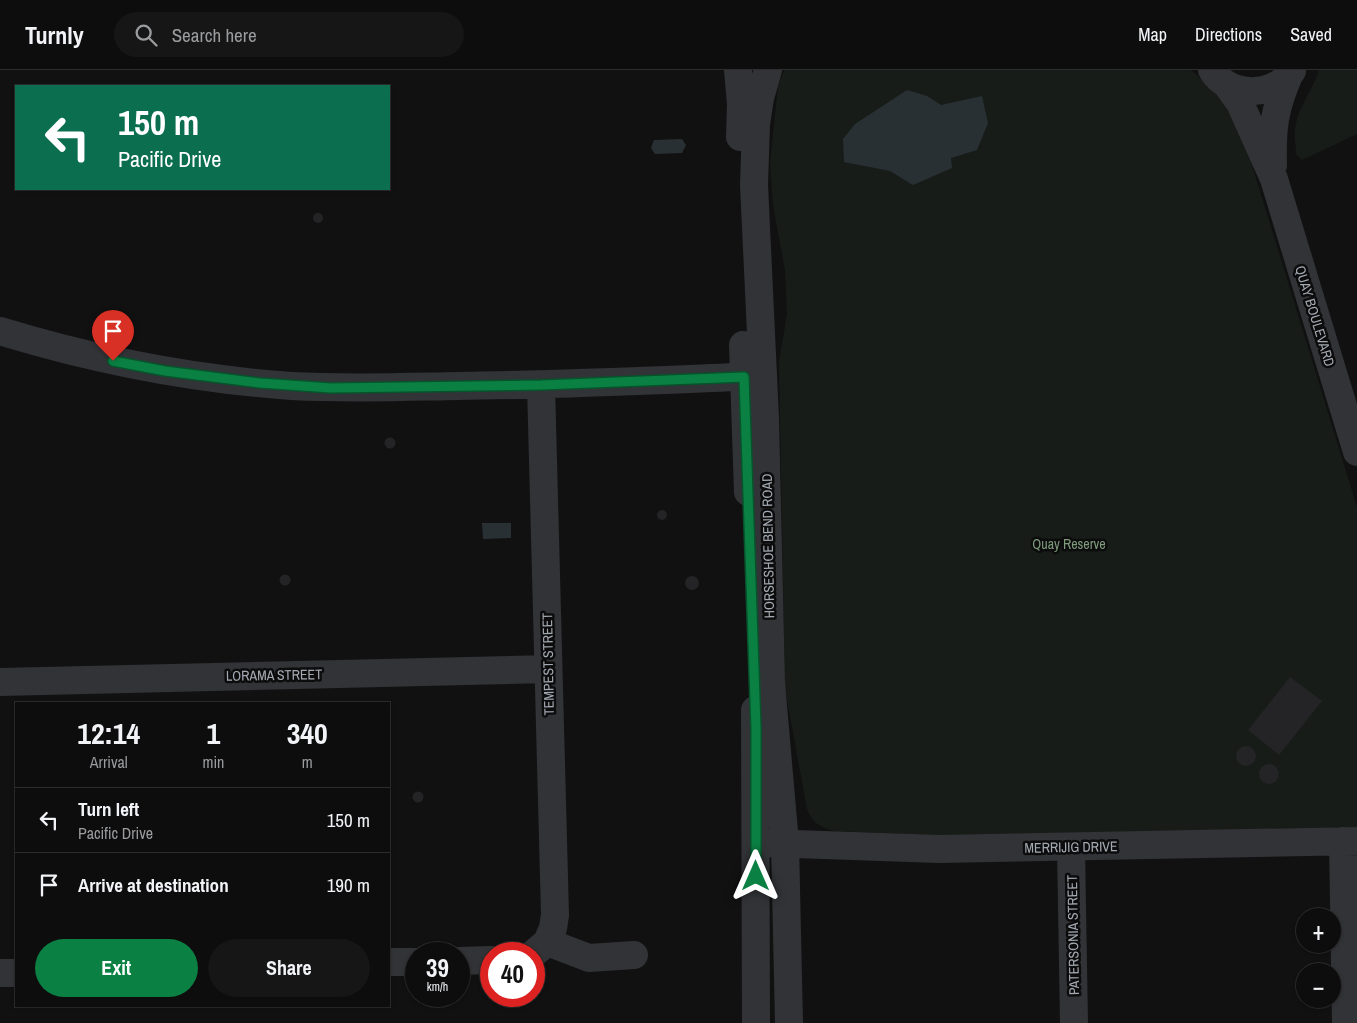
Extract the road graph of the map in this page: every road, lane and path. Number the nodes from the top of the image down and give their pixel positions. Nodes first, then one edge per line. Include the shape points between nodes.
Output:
1 (738, 70) edge
2 (768, 70) edge
3 (1291, 73) edge
4 (1219, 77) edge
5 (1274, 180) junction
6 (0, 332) edge
7 (754, 376) junction
8 (541, 385) junction
9 (1357, 452) edge
10 (548, 669) junction
11 (0, 682) edge
12 (1350, 841) edge
13 (756, 842) junction
14 (785, 843) junction
15 (1071, 848) junction
16 (544, 942) edge
17 (545, 949) edge
18 (634, 955) dead end
19 (390, 962) edge
20 (405, 962) edge
21 (0, 973) edge
22 (15, 973) edge
23 (756, 1023) edge
24 (789, 1023) edge
25 (1074, 1023) edge
26 (1346, 1023) edge

1 - 7 street, HORSESHOE BEND ROAD via 741,104 739,157
2 - 7 street, HORSESHOE BEND ROAD via 760,98 754,150
3 - 4 street, QUAY BOULEVARD via 1266,90 1252,92 1238,90
3 - 5 street, QUAY BOULEVARD via 1276,108 1273,125
4 - 5 street, QUAY BOULEVARD via 1240,103
5 - 9 street, QUAY BOULEVARD
6 - 8 street via 121,363 260,383 331,388
7 - 8 street
7 - 13 street, HORSESHOE BEND ROAD
7 - 14 street, HORSESHOE BEND ROAD via 771,683
8 - 10 street, TEMPEST STREET
10 - 11 street, LORAMA STREET
10 - 16 street, TEMPEST STREET via 554,915 553,928
12 - 15 street, MERRIJIG DRIVE
12 - 26 street
13 - 14 street, MERRIJIG DRIVE
13 - 23 street, HORSESHOE BEND ROAD
14 - 15 street, MERRIJIG DRIVE via 897,848
14 - 24 street, HORSESHOE BEND ROAD
15 - 25 street, PATERSONIA STREET
17 - 18 street via 589,958
19 - 20 street
21 - 22 street

